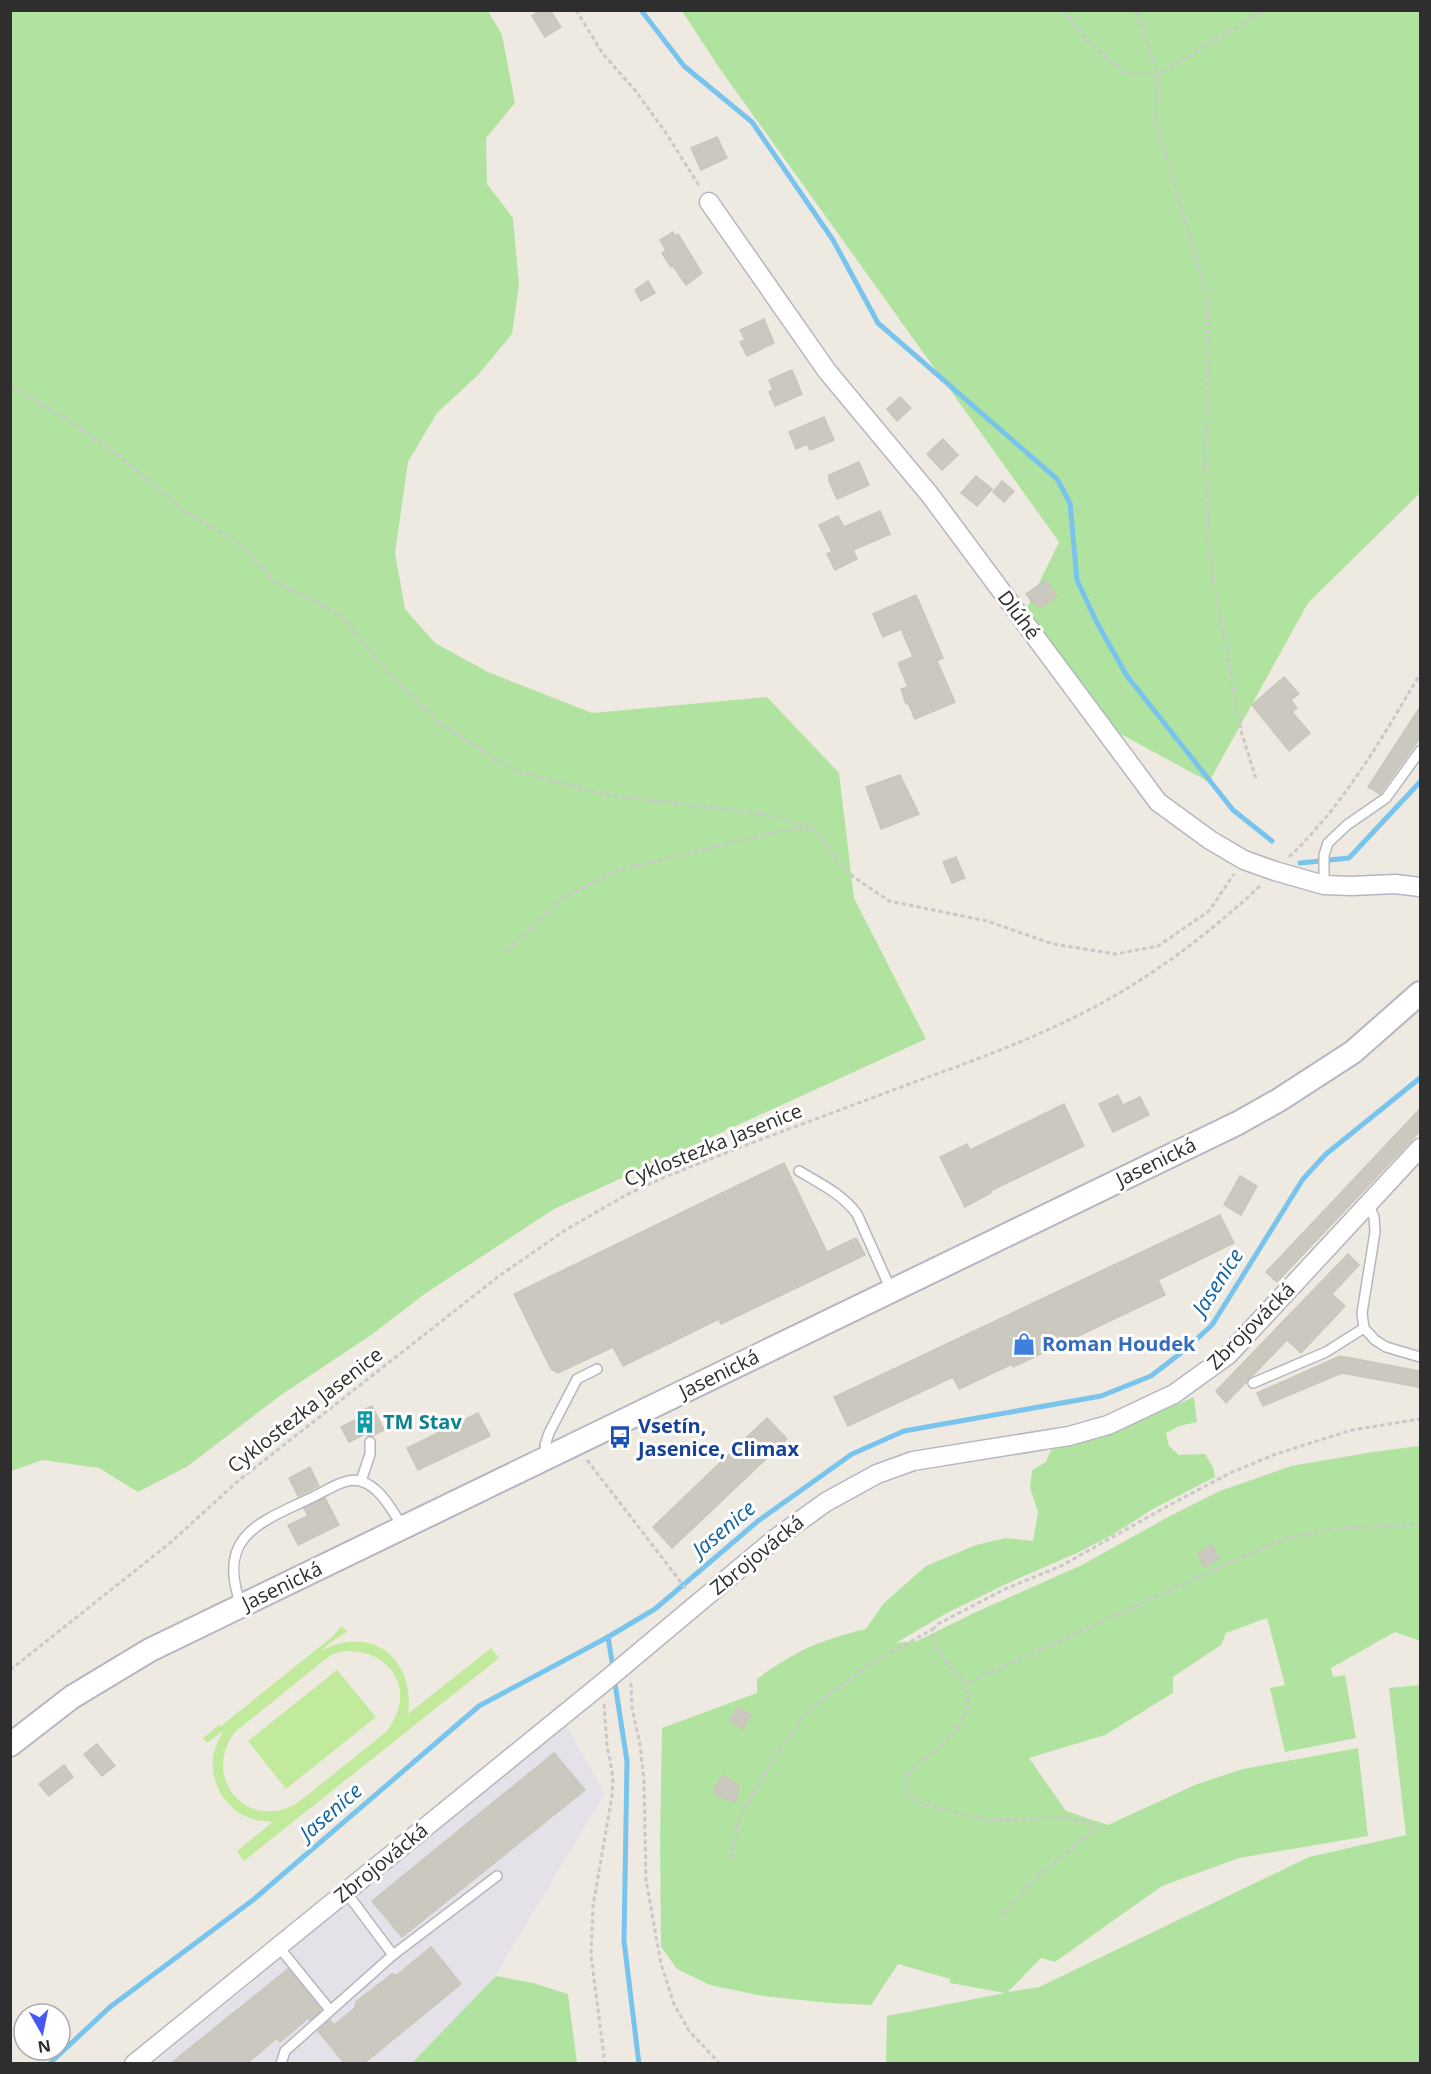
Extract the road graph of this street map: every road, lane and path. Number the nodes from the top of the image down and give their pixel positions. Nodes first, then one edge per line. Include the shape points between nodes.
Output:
1 (576, 10) edge
2 (1064, 10) edge
3 (1136, 10) edge
4 (1264, 10) edge
5 (1158, 75) junction
6 (709, 202) joint
7 (10, 385) edge
8 (1420, 674) edge
9 (1420, 751) edge
10 (1256, 779) dead end
11 (813, 828) junction
12 (1244, 860) junction
13 (1275, 871) junction
14 (1324, 878) junction
15 (1420, 887) edge
16 (507, 951) dead end
17 (1420, 993) edge
18 (1420, 1148) edge
19 (799, 1171) dead end
20 (1368, 1204) junction
21 (891, 1290) junction
22 (1364, 1328) junction
23 (1420, 1357) edge
24 (597, 1369) dead end
25 (1253, 1383) dead end
26 (1420, 1419) edge
27 (370, 1442) dead end
28 (583, 1455) dead end
29 (548, 1457) junction
30 (361, 1481) junction
31 (1420, 1524) edge
32 (403, 1527) junction
33 (687, 1590) dead end
34 (241, 1605) junction
35 (933, 1629) junction
36 (627, 1663) junction
37 (10, 1670) edge
38 (602, 1683) junction
39 (963, 1685) junction
40 (10, 1745) edge
41 (731, 1858) dead end
42 (497, 1876) dead end
43 (346, 1892) junction
44 (1001, 1916) dead end
45 (278, 1946) junction
46 (393, 1955) junction
47 (330, 2010) junction
48 (134, 2064) edge
49 (281, 2064) edge
50 (605, 2064) edge
51 (720, 2064) edge

1 - 6 path via 603,54 664,130
2 - 5 path via 1088,42 1126,74
3 - 5 path
4 - 5 path
5 - 10 path via 1156,122 1207,296 1205,454 1209,554 1241,731
6 - 12 street, Dlúhé via 827,371 930,495 1158,802
7 - 11 path via 69,420 129,463 185,512 237,542 276,582 341,615 391,676 444,726 512,770 607,795 764,814
8 - 13 path, Cyklostezka Jasenice via 1345,793
9 - 14 lane via 1393,791 1328,843
11 - 12 path via 848,873 889,901 987,921 1053,944 1116,954 1158,946 1209,911
11 - 16 path via 789,829 618,870 560,900
12 - 13 street, Dlúhé
13 - 14 street, Dlúhé
13 - 37 path, Cyklostezka Jasenice via 1222,921 1173,959 1064,1023 665,1177 567,1229 499,1276 238,1481 170,1542
14 - 15 street, Dlúhé via 1352,886
17 - 21 street, Jasenická via 1353,1052 1279,1101
18 - 20 street, Zbrojovácká
19 - 21 lane via 838,1193 852,1207
20 - 22 lane via 1375,1232 1362,1313
20 - 36 street, Zbrojovácká via 1228,1355 1174,1394 1108,1425 913,1461 877,1474 783,1532
21 - 29 street, Jasenická
22 - 23 lane via 1386,1347
22 - 25 lane via 1326,1352
24 - 29 lane via 577,1379 549,1433 545,1445
26 - 35 path via 1352,1430 1230,1473 1061,1566 1005,1589
27 - 30 lane
28 - 33 path
29 - 32 street, Jasenická
30 - 32 lane via 377,1491
30 - 34 lane via 333,1487 262,1522 243,1537 234,1574
31 - 39 path via 1329,1530 1284,1539
32 - 34 street, Jasenická
34 - 40 street, Jasenická via 133,1659 72,1697
35 - 39 path via 934,1646
35 - 41 path via 870,1664 804,1715 740,1817
36 - 38 street, Zbrojovácká
36 - 51 path via 644,1781 646,1880 661,1964 674,2004 689,2031
38 - 43 street, Zbrojovácká
38 - 50 path via 613,1777 593,1906 591,1955
39 - 44 path via 968,1700 963,1722 908,1773 908,1795 921,1803 985,1820 1070,1818 1096,1828 1037,1877
42 - 46 lane
43 - 45 street, Zbrojovácká
43 - 46 lane
45 - 47 lane
45 - 48 street, Zbrojovácká
46 - 47 lane
47 - 49 lane via 285,2051

